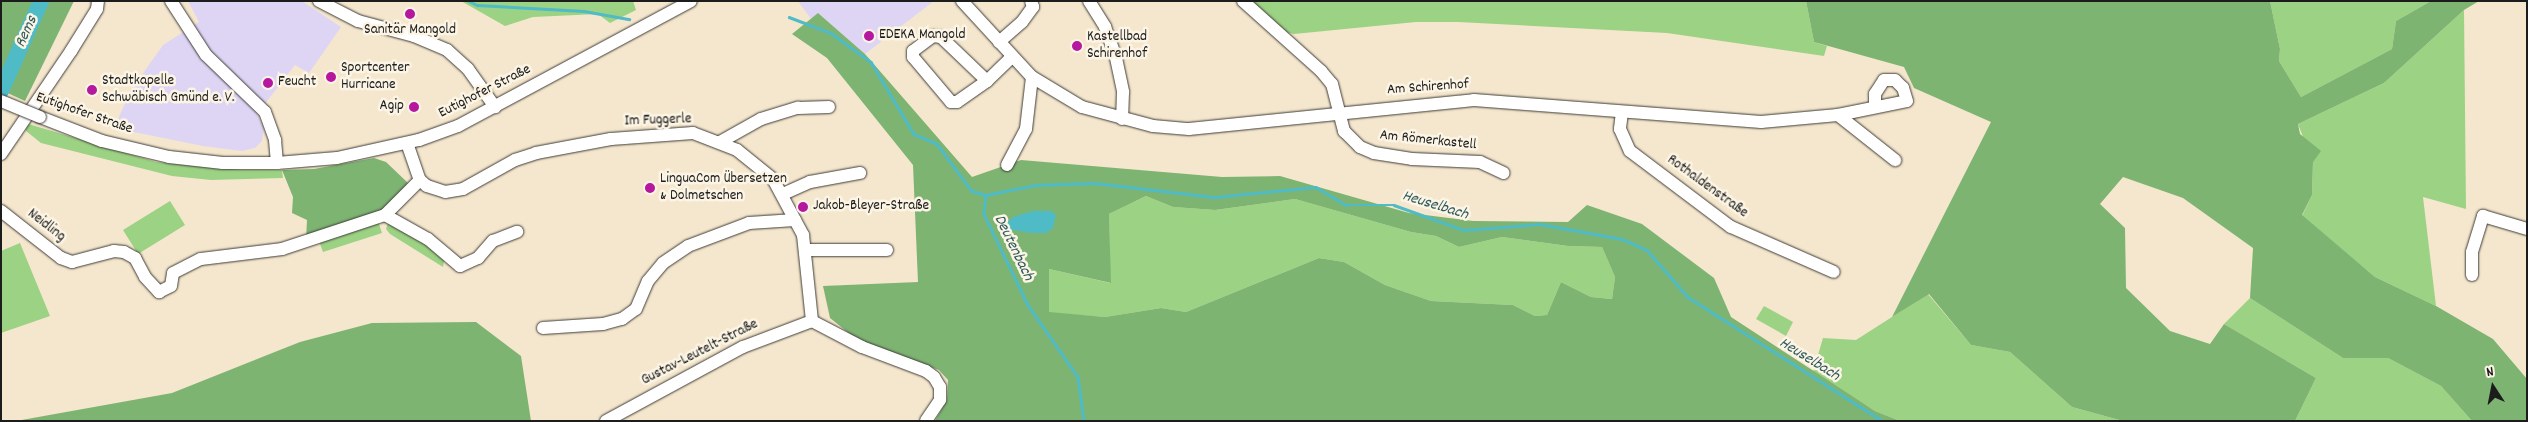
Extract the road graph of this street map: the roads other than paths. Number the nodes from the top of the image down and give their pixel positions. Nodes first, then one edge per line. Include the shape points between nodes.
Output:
1 (98, 1) edge
2 (171, 1) edge
3 (319, 1) edge
4 (692, 1) edge
5 (962, 1) edge
6 (1031, 1) edge
7 (1089, 1) edge
8 (1243, 1) edge
9 (999, 42) junction
10 (1012, 57) junction
11 (1032, 77) junction
12 (987, 81) junction
13 (1, 101) edge
14 (1875, 106) dead end
15 (495, 107) junction
16 (829, 107) dead end
17 (1337, 112) junction
18 (1622, 112) junction
19 (1838, 116) junction
20 (1122, 119) junction
21 (720, 142) junction
22 (407, 144) junction
23 (4, 150) edge
24 (1895, 160) dead end
25 (276, 163) junction
26 (1007, 165) dead end
27 (860, 172) dead end
28 (1504, 173) dead end
29 (420, 180) junction
30 (783, 194) junction
31 (1, 211) edge
32 (385, 215) junction
33 (795, 220) junction
34 (2527, 228) edge
35 (517, 232) dead end
36 (807, 250) junction
37 (887, 250) dead end
38 (1834, 272) dead end
39 (2472, 275) dead end
40 (812, 321) junction
41 (543, 328) dead end
42 (606, 421) edge
43 (926, 421) edge

1 - 23 street via 97,8
2 - 25 street via 206,55 265,112 275,140
3 - 15 street via 358,21 414,36 447,50 468,69
4 - 15 street, Eutighofer Straße
5 - 9 street, Am Schirenhof
6 - 9 street via 1033,7 1022,22
7 - 20 street via 1105,27 1116,58 1123,92
8 - 17 street, Am Römerkastell via 1321,71 1332,84
9 - 10 street, Am Schirenhof
10 - 11 street, Am Schirenhof
10 - 12 street
11 - 20 street, Am Schirenhof via 1082,107
11 - 26 street via 1026,129
12 - 12 street via 957,102 951,102 913,57 913,51 933,36 941,36
13 - 25 street, Eutighofer Straße, bridge via 102,140 170,156 223,163
14 - 19 street, Am Schirenhof
15 - 22 street, Eutighofer Straße via 458,126
16 - 21 street via 798,108 761,119
17 - 18 street, Am Schirenhof via 1474,100
17 - 20 street, Am Schirenhof via 1189,129
17 - 28 street, Am Römerkastell via 1344,132 1374,153 1480,162
18 - 19 street, Am Schirenhof via 1761,122
18 - 38 street, Rothaldenstraße via 1620,130 1630,151 1731,227
19 - 24 street
21 - 29 street, Im Fuggerle via 693,134 611,139 514,160 454,191 436,191
21 - 30 street, Im Fuggerle via 758,165
22 - 25 street, Eutighofer Straße via 337,158
22 - 29 street
27 - 30 street via 810,182
29 - 32 street
30 - 33 street, Im Fuggerle
31 - 32 street, Neidling via 48,249 72,262 114,251 124,252 135,258 145,277 159,292 171,286 173,273 201,259 282,249
32 - 35 street via 428,239 460,266 478,258 493,241
33 - 36 street, Im Fuggerle
33 - 41 street via 749,224 688,246 663,263 648,281 636,309 622,319 603,324
34 - 39 street via 2483,216 2472,252
36 - 37 street
36 - 40 street, Im Fuggerle
40 - 42 street, Gustav-Leutelt-Straße via 743,347
40 - 43 street via 906,365 926,371 940,387 940,400

